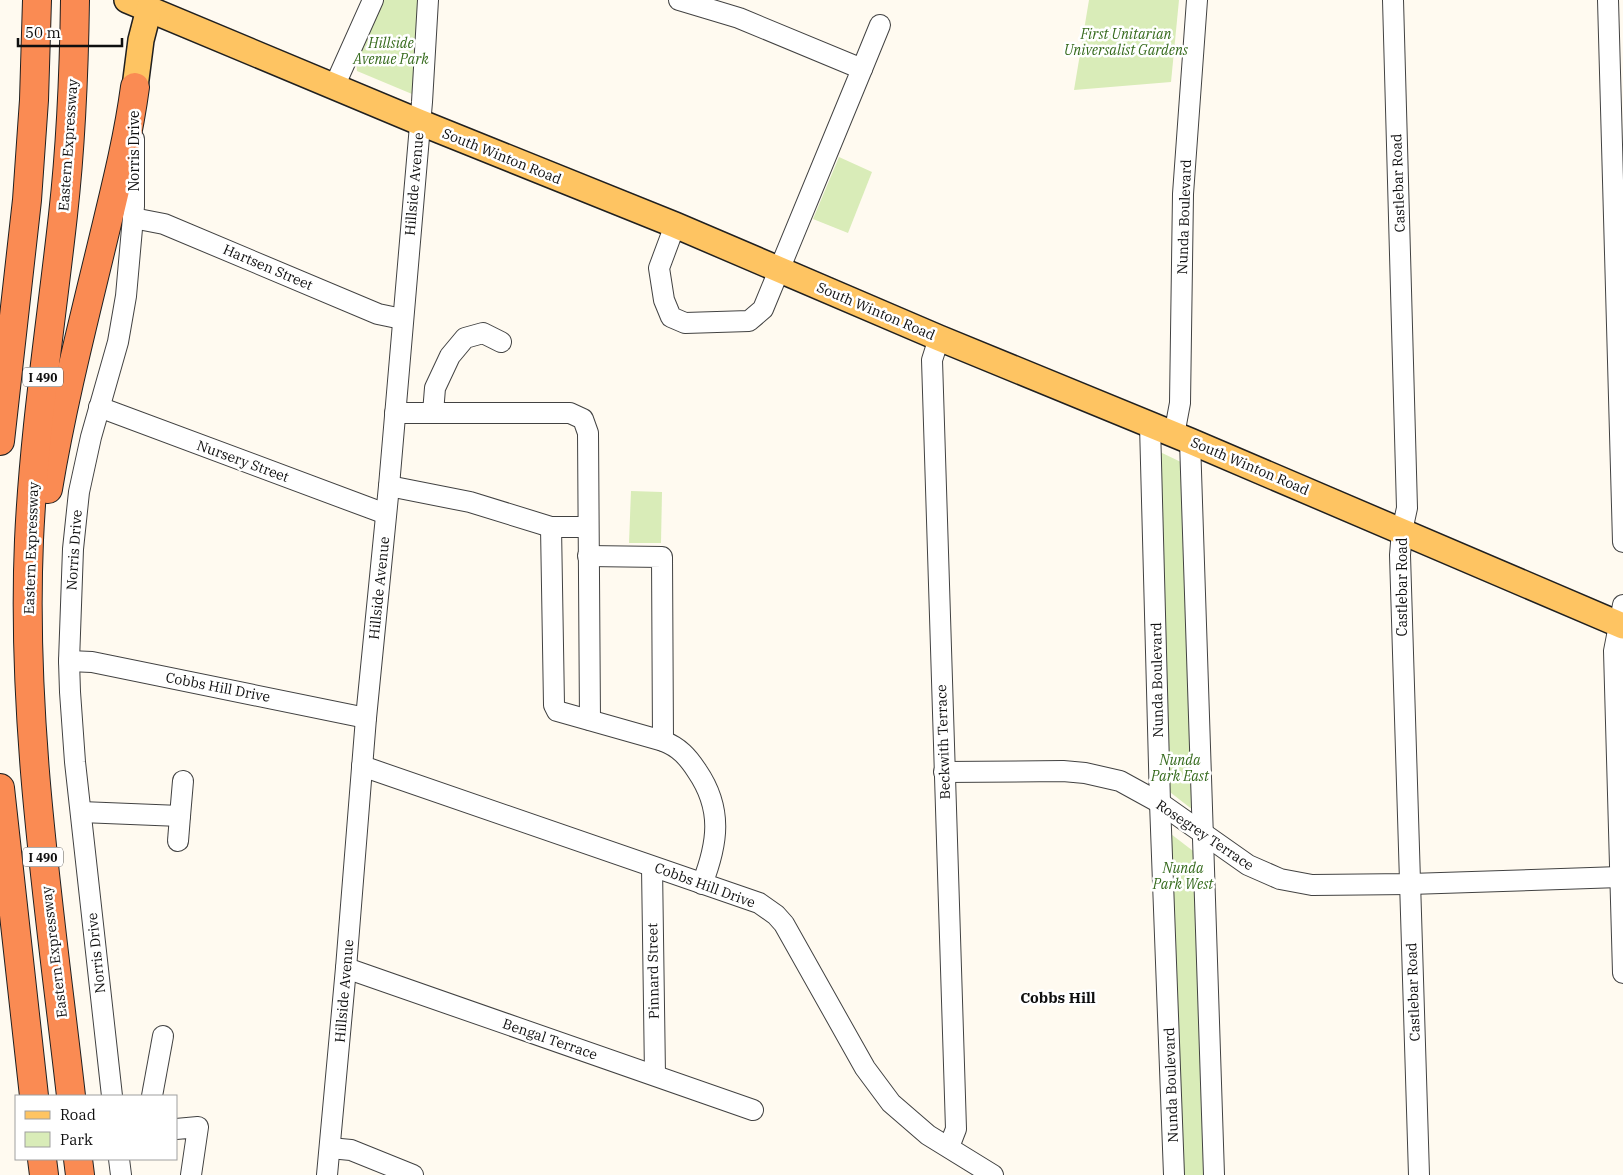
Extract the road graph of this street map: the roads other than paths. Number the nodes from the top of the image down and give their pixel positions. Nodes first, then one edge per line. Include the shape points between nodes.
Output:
1 (37, 0) edge
2 (75, 0) edge
3 (373, 0) edge
4 (428, 0) edge
5 (679, 0) edge
6 (1197, 0) edge
7 (1393, 0) edge
8 (1608, 0) edge
9 (138, 5) edge
10 (880, 25) dead end
11 (862, 69) junction
12 (334, 87) junction
13 (135, 88) junction
14 (419, 122) junction
15 (133, 218) junction
16 (675, 226) junction
17 (779, 269) junction
18 (402, 319) junction
19 (939, 338) junction
20 (501, 342) dead end
21 (99, 407) junction
22 (395, 413) junction
23 (433, 413) junction
24 (1150, 425) junction
25 (1182, 438) junction
26 (0, 441) edge
27 (389, 486) junction
28 (386, 514) junction
29 (551, 527) junction
30 (588, 527) junction
31 (1402, 531) junction
32 (1623, 542) edge
33 (588, 556) junction
34 (28, 617) junction
35 (1622, 618) edge
36 (69, 661) junction
37 (366, 718) junction
38 (590, 720) junction
39 (663, 741) junction
40 (362, 766) junction
41 (944, 772) junction
42 (183, 781) dead end
43 (0, 788) edge
44 (1160, 803) junction
45 (81, 812) junction
46 (180, 816) junction
47 (1203, 834) junction
48 (178, 841) dead end
49 (652, 866) junction
50 (1620, 877) junction
51 (702, 884) junction
52 (1410, 884) junction
53 (346, 968) junction
54 (1623, 973) edge
55 (163, 1036) dead end
56 (655, 1075) junction
57 (34, 1095) edge
58 (71, 1095) edge
59 (112, 1095) edge
60 (152, 1095) edge
61 (753, 1110) dead end
62 (178, 1129) edge
63 (949, 1147) junction
64 (330, 1148) junction
65 (42, 1160) edge
66 (78, 1160) edge
67 (119, 1160) edge
68 (44, 1175) edge
69 (80, 1175) edge
70 (121, 1175) edge
71 (191, 1175) edge
72 (327, 1175) edge
73 (413, 1175) edge
74 (993, 1175) edge
75 (1174, 1175) edge
76 (1214, 1175) edge
77 (1419, 1175) edge

1 - 26 highway, I 490 via 28,191
2 - 34 highway, Eastern Expressway / I 490 via 66,189 34,465
3 - 12 street
4 - 14 street, Hillside Avenue
5 - 11 street via 739,18
6 - 25 street, Nunda Boulevard via 1183,194
7 - 31 street, Castlebar Road via 1406,508
8 - 32 street
9 - 12 main road, South Winton Road
9 - 13 main road, Norris Drive via 141,40
10 - 11 street
11 - 17 street
12 - 14 main road, South Winton Road
13 - 15 street, Norris Drive
13 - 34 highway via 120,168 59,426
14 - 16 main road, South Winton Road
14 - 18 street, Hillside Avenue
15 - 18 street, Hartsen Street via 164,224 378,314
15 - 21 street, Norris Drive via 123,317
16 - 17 main road, South Winton Road
16 - 17 street via 659,268 664,300 671,316 686,323 749,321 763,309
17 - 19 main road, South Winton Road
18 - 22 street, Hillside Avenue
19 - 24 main road, South Winton Road
19 - 41 street, Beckwith Terrace via 932,360
20 - 23 street via 484,333 465,338 450,356 435,388
21 - 28 street, Nursery Street
21 - 36 street, Norris Drive via 84,464 76,520
22 - 23 street
22 - 27 street, Hillside Avenue
23 - 30 street via 570,413 583,419 588,433
24 - 25 main road, South Winton Road
24 - 44 street, Nunda Boulevard
25 - 31 main road, South Winton Road
25 - 47 street, Nunda Boulevard
27 - 28 street, Hillside Avenue
27 - 29 street via 470,502
28 - 37 street, Hillside Avenue
29 - 30 street
29 - 38 street via 554,705 557,711
30 - 33 street
31 - 35 main road, South Winton Road
31 - 52 street, Castlebar Road via 1400,555
33 - 38 street
33 - 39 street via 662,557
34 - 58 highway, Eastern Expressway / I 490 via 28,676 35,776
35 - 50 street via 1614,651
36 - 37 street, Cobbs Hill Drive via 92,662
36 - 45 street, Norris Drive
37 - 40 street, Hillside Avenue
38 - 39 street
39 - 51 street via 687,757 707,786 713,802 716,814 714,842
40 - 49 street, Cobbs Hill Drive
40 - 53 street, Hillside Avenue
41 - 44 street, Rosegrey Terrace via 1038,770 1085,773 1120,781
41 - 63 street, Beckwith Terrace via 956,1129
42 - 46 street
43 - 57 highway, I 490
44 - 47 street, Rosegrey Terrace
44 - 75 street, Nunda Boulevard
45 - 46 street
45 - 59 street, Norris Drive
46 - 48 street
47 - 52 street, Rosegrey Terrace via 1248,865 1280,880 1312,885
47 - 76 street, Nunda Boulevard
49 - 51 street, Cobbs Hill Drive
49 - 56 street, Pinnard Street
50 - 52 street, Rosegrey Terrace
50 - 54 street
51 - 63 street, Cobbs Hill Drive via 758,904 776,915 878,1086 906,1117
52 - 77 street, Castlebar Road
53 - 56 street, Bengal Terrace
53 - 64 street, Hillside Avenue
55 - 60 street
56 - 61 street, Bengal Terrace
62 - 71 street via 198,1127
63 - 74 street, Cobbs Hill Drive
64 - 72 street, Hillside Avenue
64 - 73 street via 351,1150
65 - 68 highway
66 - 69 highway
67 - 70 street

